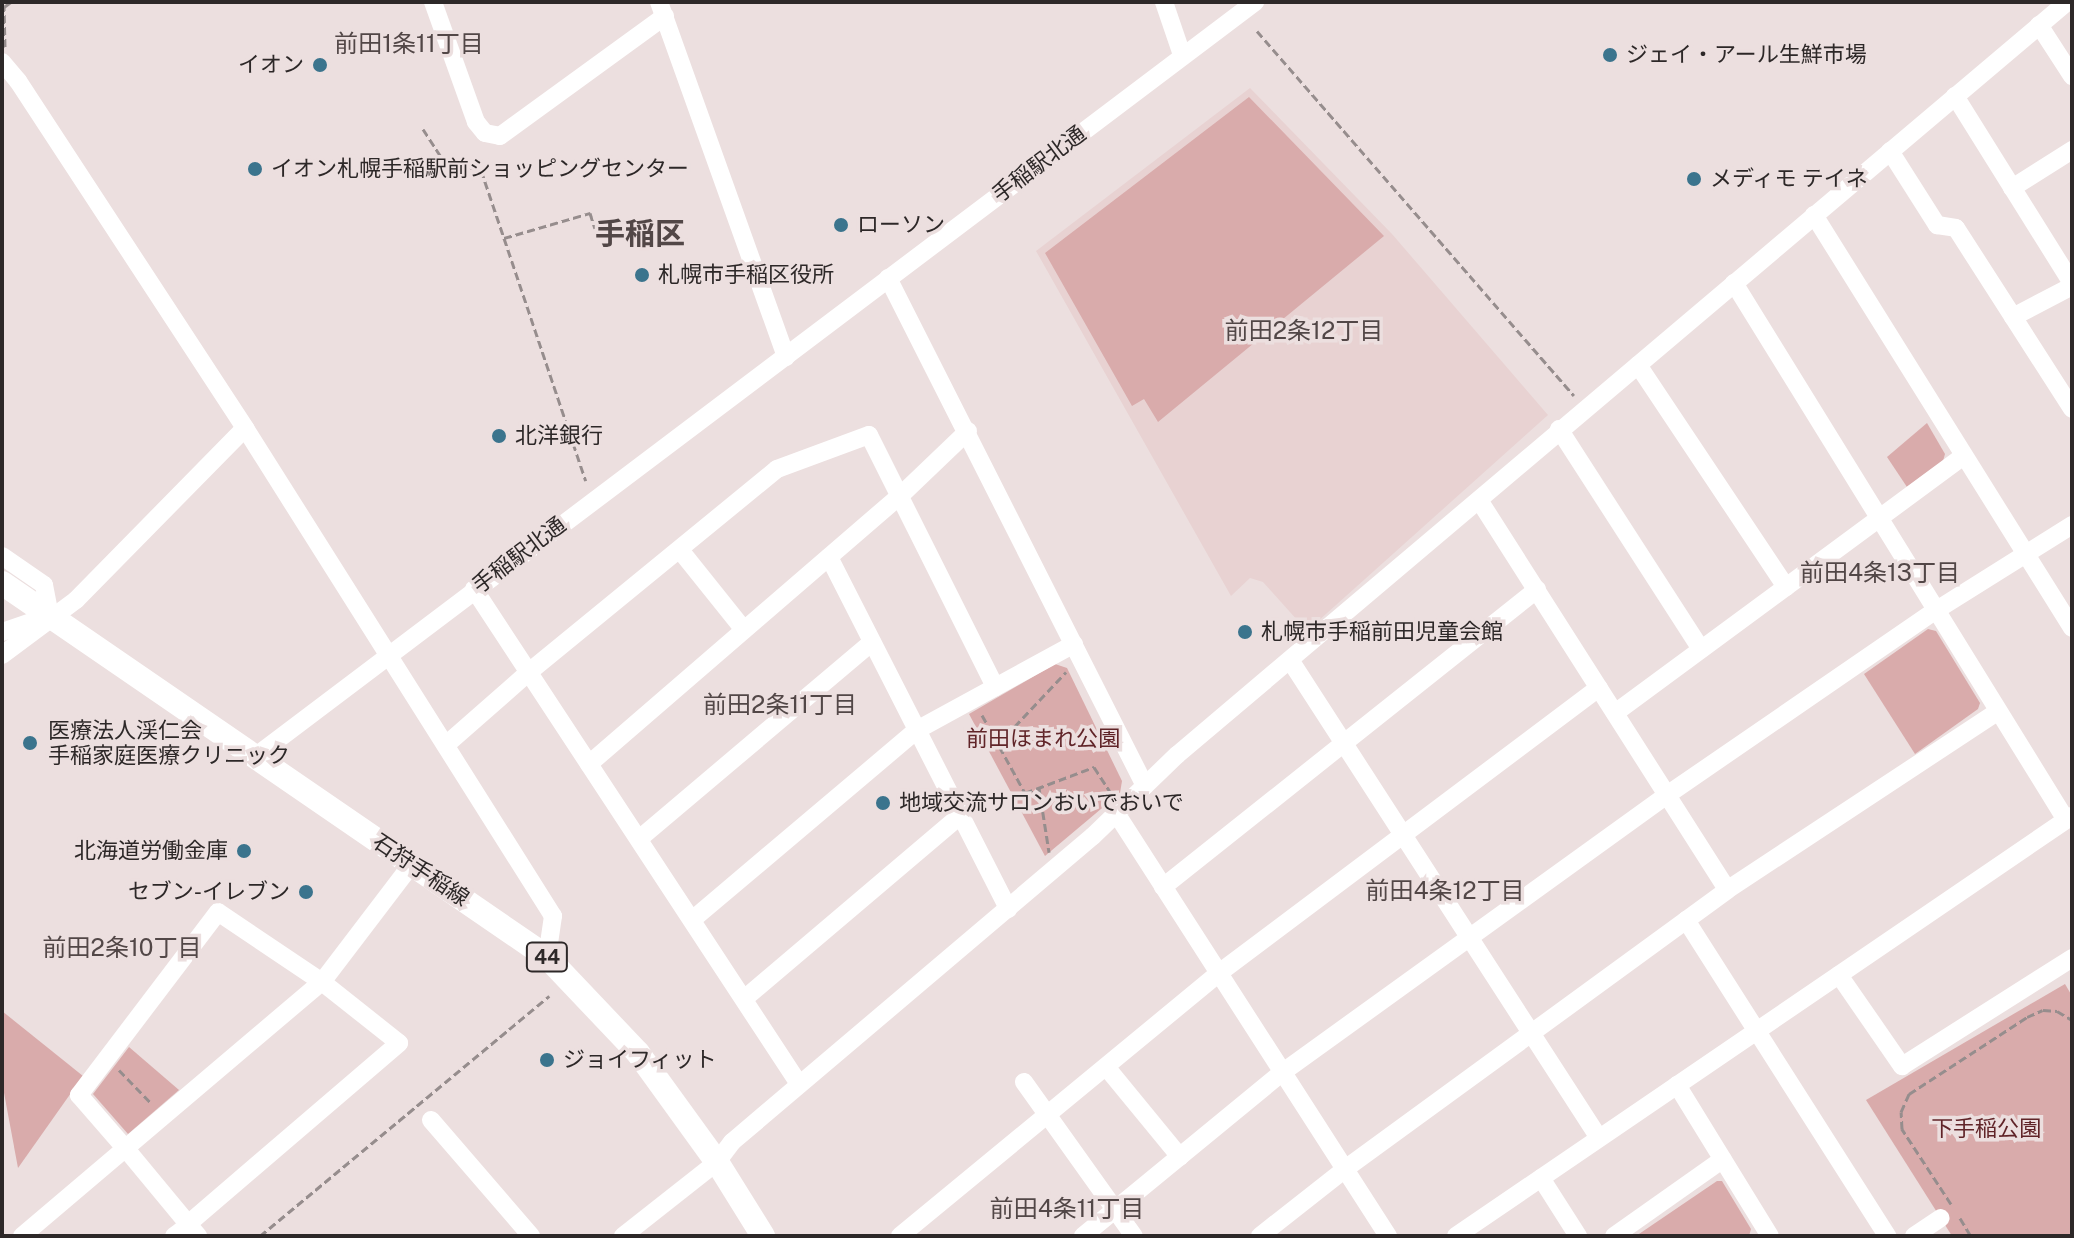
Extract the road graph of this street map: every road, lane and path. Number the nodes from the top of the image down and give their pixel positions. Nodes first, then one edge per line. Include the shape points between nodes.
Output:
1 (11, 2) edge
2 (433, 2) edge
3 (1164, 2) edge
4 (1255, 2) edge
5 (2067, 2) edge
6 (662, 9) edge
7 (2039, 25) junction
8 (1257, 31) dead end
9 (3, 48) edge
10 (1182, 55) junction
11 (2072, 76) edge
12 (1955, 96) junction
13 (423, 129) dead end
14 (2072, 150) edge
15 (1890, 151) junction
16 (2012, 188) junction
17 (1814, 215) junction
18 (595, 228) dead end
19 (504, 238) junction
20 (888, 278) junction
21 (1734, 283) junction
22 (2072, 284) edge
23 (2013, 317) junction
24 (786, 357) junction
25 (1638, 365) junction
26 (1576, 399) dead end
27 (2072, 409) edge
28 (245, 428) junction
29 (1559, 429) junction
30 (968, 431) junction
31 (1964, 456) junction
32 (586, 481) dead end
33 (900, 496) junction
34 (1479, 500) junction
35 (1879, 519) junction
36 (2072, 525) edge
37 (680, 550) junction
38 (2025, 555) junction
39 (2, 556) edge
40 (829, 557) junction
41 (2, 583) edge
42 (1786, 587) junction
43 (474, 589) junction
44 (1537, 590) junction
45 (1935, 611) junction
46 (50, 616) junction
47 (2072, 628) edge
48 (744, 630) junction
49 (2, 632) edge
50 (872, 642) junction
51 (1074, 644) junction
52 (1701, 649) junction
53 (2, 655) edge
54 (387, 656) junction
55 (1290, 660) junction
56 (1072, 667) dead end
57 (529, 672) junction
58 (995, 687) junction
59 (1599, 688) junction
60 (977, 704) dead end
61 (1997, 712) junction
62 (1615, 713) junction
63 (917, 730) junction
64 (1346, 742) junction
65 (447, 744) junction
66 (998, 744) junction
67 (256, 756) junction
68 (589, 764) junction
69 (1145, 786) junction
70 (1039, 788) junction
71 (1667, 795) junction
72 (1114, 805) junction
73 (960, 816) junction
74 (2069, 818) edge
75 (1405, 834) junction
76 (639, 839) junction
77 (1049, 852) dead end
78 (412, 864) junction
79 (1163, 887) junction
80 (1727, 890) junction
81 (1008, 909) junction
82 (692, 920) junction
83 (1686, 920) junction
84 (1471, 936) junction
85 (547, 957) junction
86 (2072, 958) edge
87 (1219, 973) junction
88 (1839, 975) junction
89 (322, 982) junction
90 (549, 996) dead end
91 (744, 999) junction
92 (2072, 1020) edge
93 (1756, 1032) junction
94 (1531, 1033) junction
95 (116, 1067) dead end
96 (1107, 1068) junction
97 (1283, 1072) junction
98 (1024, 1082) dead end
99 (799, 1084) junction
100 (1677, 1085) junction
101 (157, 1110) dead end
102 (1051, 1115) junction
103 (431, 1120) dead end
104 (1599, 1138) junction
105 (125, 1148) junction
106 (1180, 1157) junction
107 (1723, 1159) junction
108 (717, 1162) junction
109 (1345, 1169) junction
110 (1541, 1178) junction
111 (1117, 1209) junction
112 (1947, 1213) joint
113 (187, 1232) edge
114 (1466, 1233) edge
115 (22, 1236) edge
116 (260, 1236) edge
117 (531, 1236) edge
118 (623, 1236) edge
119 (763, 1236) edge
120 (900, 1236) edge
121 (1083, 1236) edge
122 (1134, 1236) edge
123 (1260, 1236) edge
124 (1388, 1236) edge
125 (1578, 1236) edge
126 (1614, 1236) edge
127 (1769, 1236) edge
128 (1887, 1236) edge
129 (1914, 1236) edge

1 - 9 path via 4,7
2 - 6 street via 476,122 493,136 508,133
3 - 10 street
4 - 10 street, 手稲駅北通
5 - 7 street
6 - 24 street
7 - 11 street
7 - 12 street
8 - 26 path
9 - 28 street via 18,81
10 - 20 street, 手稲駅北通
12 - 15 street
12 - 16 street
13 - 19 path via 443,160 481,170
14 - 16 street
15 - 17 street
15 - 23 street via 1937,225 1956,228
16 - 22 street
17 - 21 street
17 - 31 street
18 - 19 path via 590,213
19 - 32 path
20 - 24 street, 手稲駅北通
20 - 30 street
21 - 25 street
21 - 35 street
22 - 23 street
23 - 27 street
24 - 43 street, 手稲駅北通
25 - 29 street
25 - 42 street
28 - 46 street via 76,600
28 - 54 street
29 - 34 street
29 - 52 street
30 - 33 street
30 - 51 street
31 - 35 street
31 - 38 street
33 - 37 street via 869,435 777,469
33 - 40 street
33 - 58 street
34 - 44 street
34 - 55 street
35 - 42 street
35 - 45 street
36 - 38 street
37 - 48 street
37 - 57 street
38 - 45 street
38 - 47 street
39 - 46 street via 44,585
40 - 48 street
40 - 50 street
41 - 46 main road, 石狩手稲線 / 44
42 - 52 street
43 - 54 street, 手稲駅北通
43 - 57 street
44 - 59 street
44 - 64 street
45 - 61 street
45 - 71 street
46 - 49 street
46 - 53 street
46 - 67 main road, 石狩手稲線 / 44
48 - 68 street
50 - 63 street
50 - 76 street
51 - 58 street
51 - 69 street
52 - 62 street
54 - 65 street
54 - 67 street, 手稲駅北通
55 - 64 street
55 - 69 street
56 - 66 path
57 - 65 street
57 - 68 street
58 - 63 street
59 - 62 street
59 - 75 street
60 - 66 path
61 - 74 street
61 - 80 street
62 - 71 street
63 - 73 street
63 - 82 street
64 - 75 street
64 - 79 street
65 - 85 street via 553,916
66 - 70 path via 1025,793
67 - 78 main road, 石狩手稲線 / 44
68 - 76 street
69 - 72 street
70 - 72 path via 1094,767
70 - 77 path
71 - 80 street
71 - 84 street
72 - 79 street
72 - 81 street
73 - 81 street
73 - 91 street
74 - 88 street
75 - 84 street
75 - 87 street
76 - 82 street
78 - 85 main road, 石狩手稲線 / 44
78 - 89 street
79 - 87 street
80 - 83 street
81 - 99 street
82 - 91 street
83 - 93 street
83 - 94 street
84 - 94 street
84 - 97 street
85 - 108 main road, 石狩手稲線 / 44 via 638,1053
86 - 88 street via 1902,1066
87 - 96 street
87 - 97 street
88 - 93 street
89 - 105 street
89 - 105 street via 218,912 79,1095
89 - 113 street via 399,1043
90 - 116 path
91 - 99 street
92 - 112 path via 2043,1010 2027,1017 1909,1094 1901,1112 1902,1129
93 - 100 street
93 - 128 street
94 - 104 street
94 - 109 street
95 - 101 path
96 - 102 street
96 - 106 street
97 - 106 street
97 - 109 street
98 - 102 street
99 - 108 street via 732,1142
100 - 104 street
100 - 107 street
102 - 111 street
102 - 120 street
103 - 117 street
104 - 110 street
105 - 113 street
105 - 115 street
106 - 111 street
107 - 126 street
107 - 127 street
108 - 118 street
108 - 119 main road, 石狩手稲線 / 44
109 - 123 street
109 - 124 street
110 - 114 street
110 - 125 street
111 - 121 street
111 - 122 street
112 - 129 street

